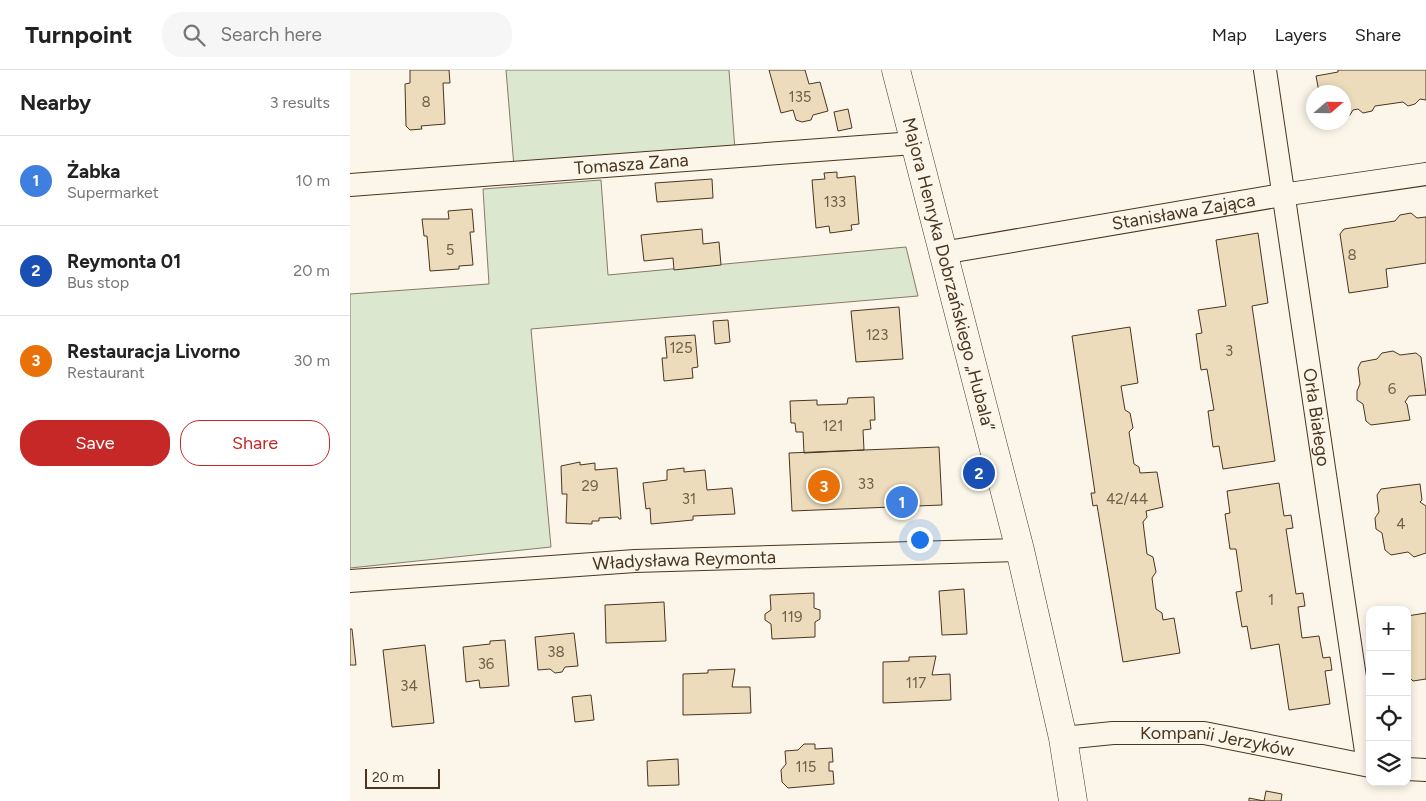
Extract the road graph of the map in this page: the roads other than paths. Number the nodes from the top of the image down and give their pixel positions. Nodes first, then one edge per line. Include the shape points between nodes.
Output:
1 (896, 70) edge
2 (1265, 70) edge
3 (914, 143) junction
4 (1426, 174) edge
5 (350, 185) edge
6 (1282, 196) junction
7 (942, 253) junction
8 (1020, 550) junction
9 (350, 581) edge
10 (1063, 738) junction
11 (1366, 746) edge
12 (1366, 765) edge
13 (1411, 769) edge
14 (1426, 770) edge
15 (1073, 801) edge

1 - 3 street, Majora Henryka Dobrzańskiego „Hubala”
2 - 6 street, Orła Białego
3 - 5 street, Tomasza Zana
3 - 7 street, Majora Henryka Dobrzańskiego „Hubala”
4 - 6 street, Stanisława Zająca
6 - 7 street, Stanisława Zająca
6 - 11 street, Orła Białego
7 - 8 street, Majora Henryka Dobrzańskiego „Hubala”
8 - 9 street, Władysława Reymonta via 635,561
8 - 10 street, Majora Henryka Dobrzańskiego „Hubala”
10 - 12 street, Kompanii Jerzyków via 1113,733 1204,733
10 - 15 street, Majora Henryka Dobrzańskiego „Hubala”
13 - 14 street

